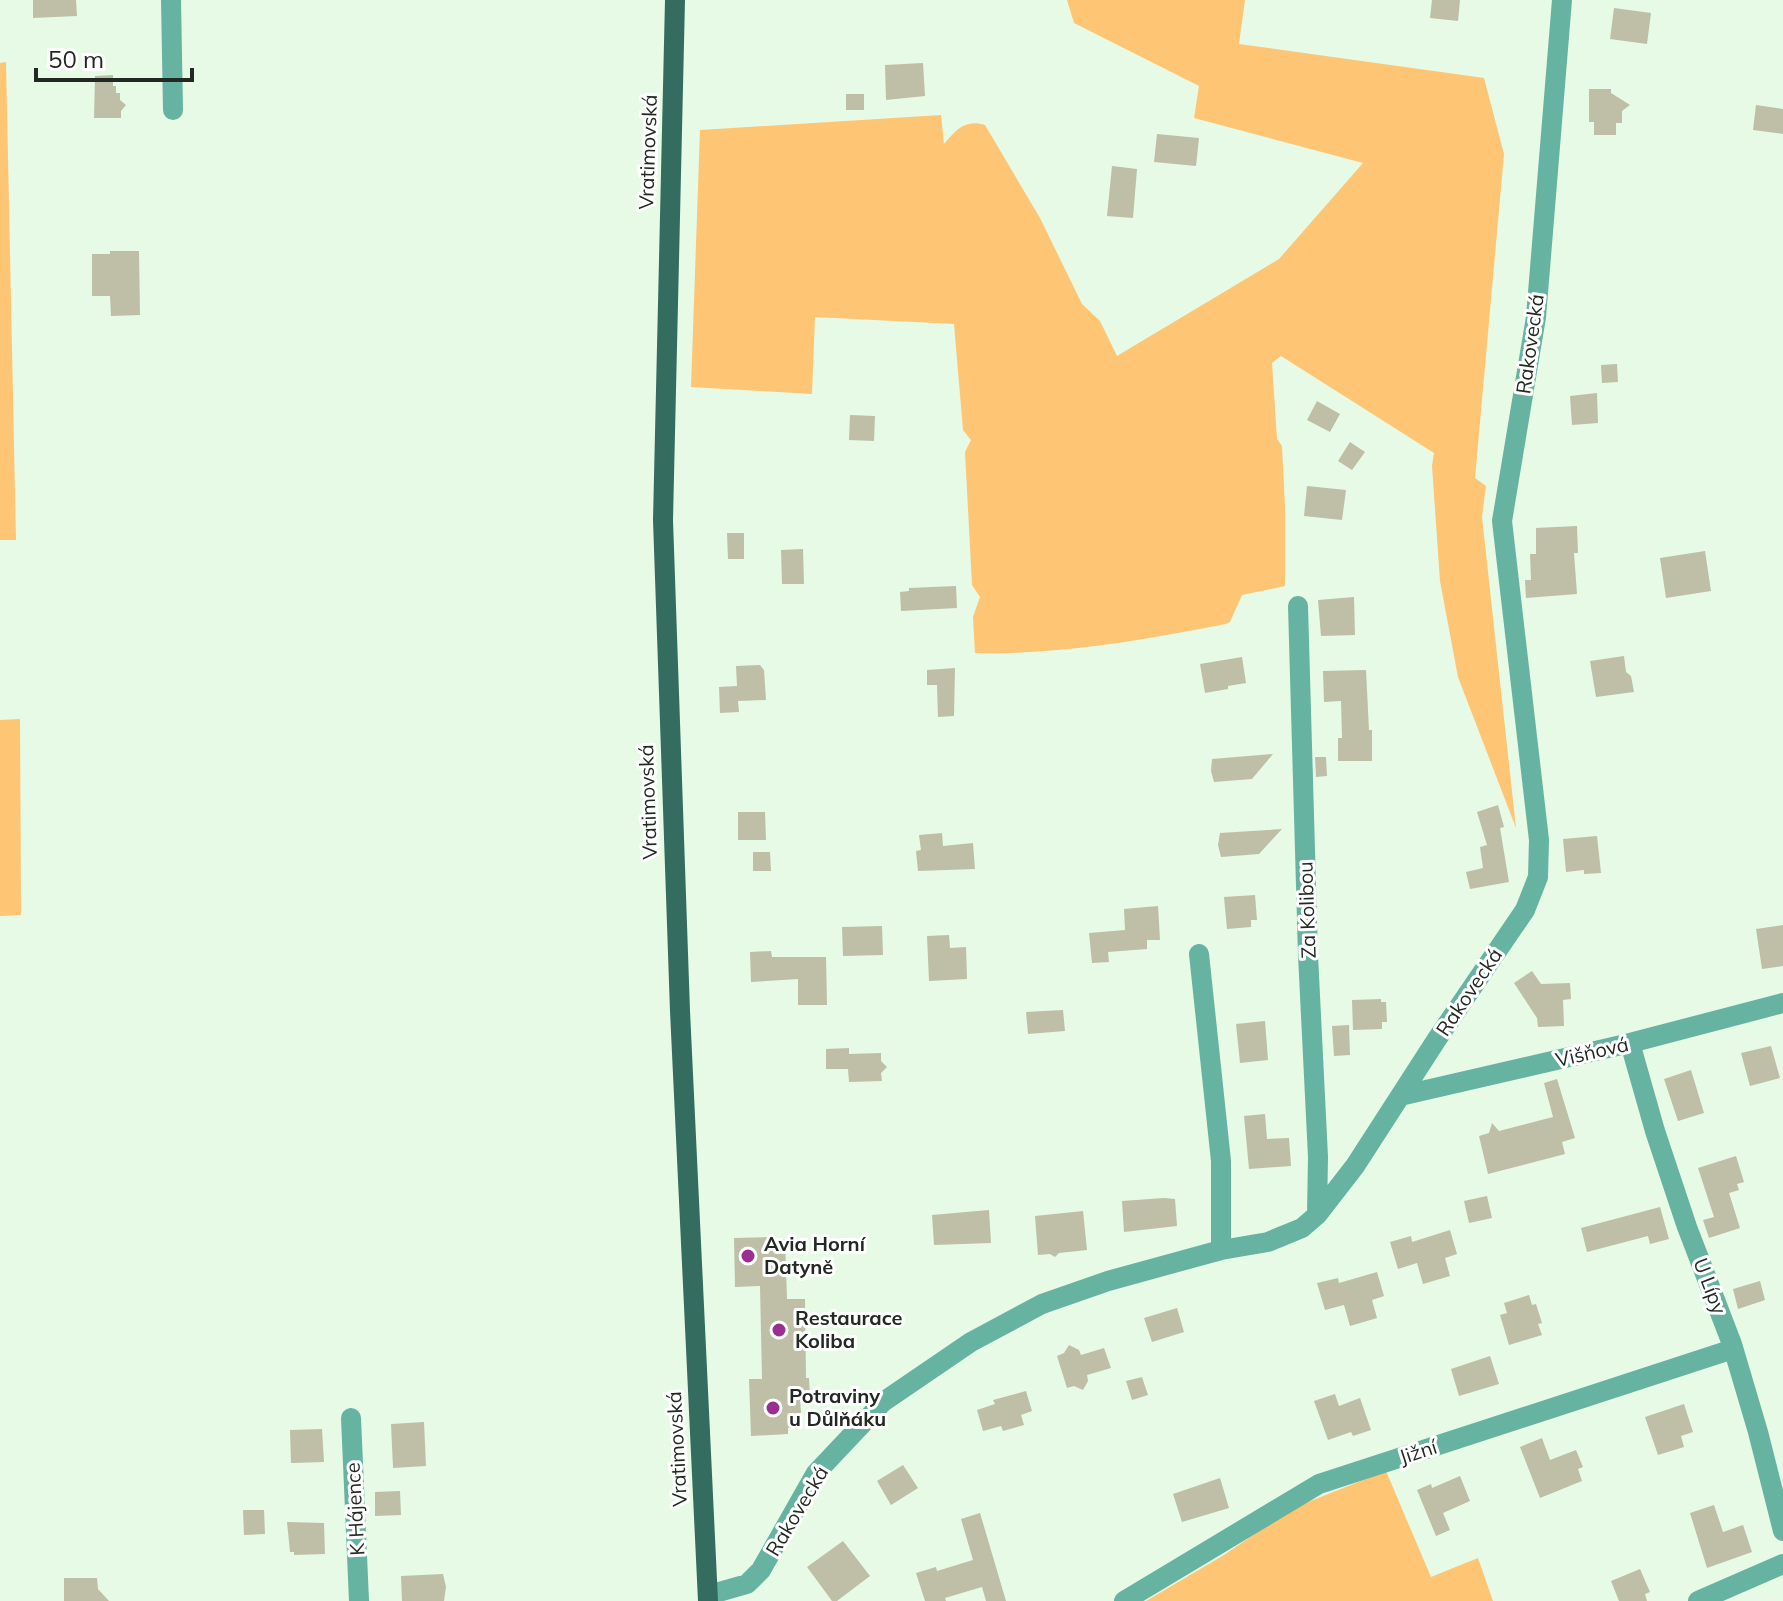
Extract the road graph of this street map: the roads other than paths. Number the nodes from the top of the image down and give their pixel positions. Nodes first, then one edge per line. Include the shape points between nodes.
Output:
1 (171, 0) edge
2 (675, 0) edge
3 (1562, 0) edge
4 (173, 110) dead end
5 (1298, 606) dead end
6 (1199, 954) dead end
7 (1783, 1003) edge
8 (1630, 1043) junction
9 (1400, 1096) junction
10 (1317, 1215) junction
11 (1221, 1250) junction
12 (1733, 1349) junction
13 (351, 1418) dead end
14 (1783, 1531) edge
15 (1783, 1564) edge
16 (708, 1598) edge
17 (359, 1601) edge
18 (1124, 1601) edge
19 (1698, 1601) edge

1 - 4 street
2 - 16 main road, Vratimovská via 663,520
3 - 9 street, Rakovecká via 1536,317 1502,521 1539,840 1538,877 1525,910
5 - 10 street, Za Kolibou
6 - 11 street via 1221,1161
7 - 8 street, Višňová
8 - 9 street, Višňová
8 - 12 street, U Lípy via 1669,1172
9 - 10 street, Rakovecká
10 - 11 street, Rakovecká via 1302,1228 1268,1242
11 - 16 street, Rakovecká via 1042,1304 971,1342 883,1402 816,1473 761,1570 747,1584
12 - 14 street, U Lípy
12 - 18 street, Jižní via 1319,1484
13 - 17 street, K Hájence
15 - 19 street

